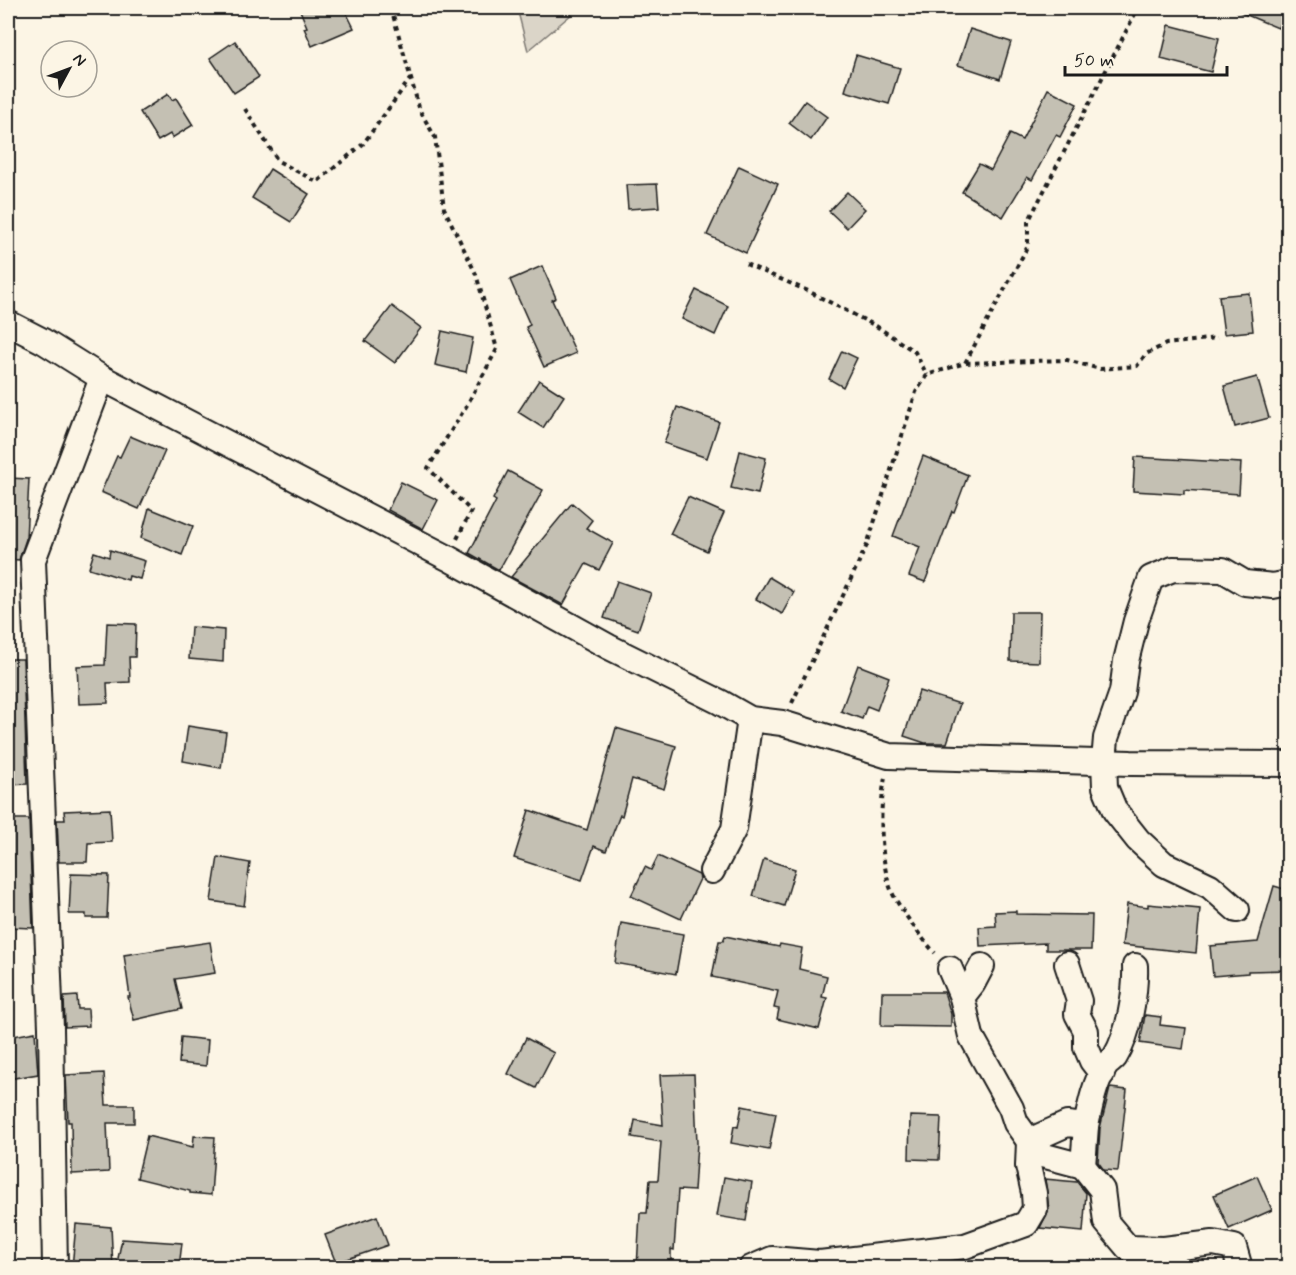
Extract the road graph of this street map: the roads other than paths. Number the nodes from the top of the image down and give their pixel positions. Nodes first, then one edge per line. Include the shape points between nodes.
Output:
1 (8, 323) edge
2 (102, 378) junction
3 (1288, 583) edge
4 (750, 719) junction
5 (1104, 762) junction
6 (1288, 764) edge
7 (712, 871) dead end
8 (1237, 910) dead end
9 (1067, 964) dead end
10 (982, 966) dead end
11 (1135, 966) dead end
12 (950, 969) road end
13 (962, 997) junction
14 (1102, 1074) junction
15 (1086, 1126) junction
16 (1029, 1141) junction
17 (1083, 1166) junction
18 (54, 1268) edge
19 (751, 1268) edge
20 (1240, 1268) edge

1 - 2 street
2 - 4 street
2 - 18 street via 33,561 51,1028
3 - 5 street via 1245,583 1223,570 1173,569 1150,578 1131,641 1122,692 1106,738
4 - 5 street via 782,723 889,756
4 - 7 street via 734,829
5 - 6 street
5 - 8 street via 1105,787 1115,811 1138,840 1164,864 1210,886
9 - 14 street via 1079,1000 1077,1014 1086,1031 1086,1047
10 - 13 street
11 - 14 street via 1136,983 1124,1033 1115,1057
12 - 13 street
13 - 16 street via 970,1036
14 - 15 street
15 - 16 street via 1067,1124
15 - 17 street
16 - 17 street via 1034,1153
16 - 19 street via 1028,1166 1035,1209 1026,1224 965,1246 820,1263 772,1259
17 - 20 street via 1102,1190 1106,1222 1128,1248 1164,1249 1213,1243 1234,1247

